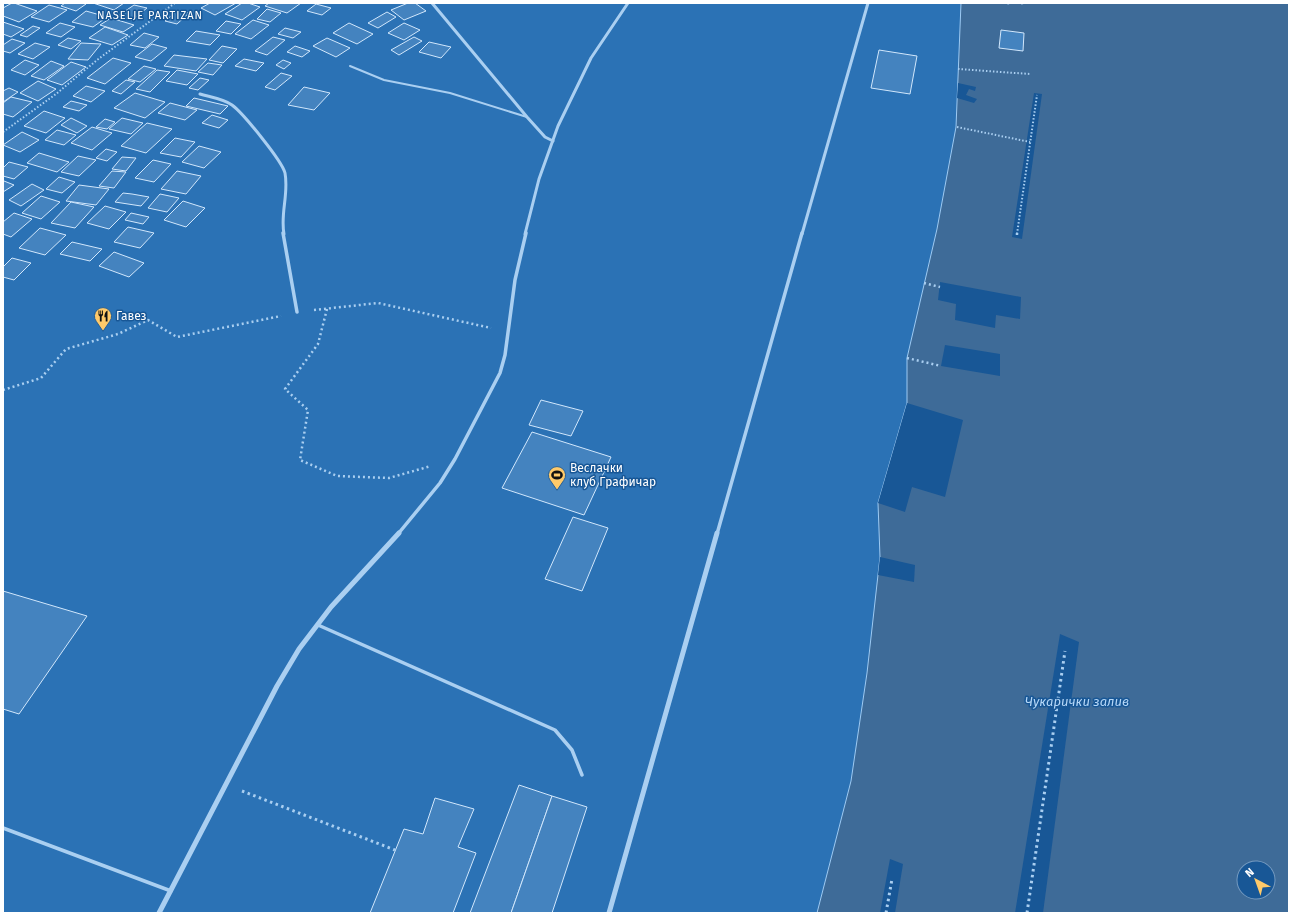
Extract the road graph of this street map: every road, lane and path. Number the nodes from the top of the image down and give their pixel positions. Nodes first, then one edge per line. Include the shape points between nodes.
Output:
1 (175, 3) edge
2 (432, 3) edge
3 (628, 3) edge
4 (868, 3) edge
5 (350, 66) dead end
6 (958, 69) dead end
7 (1030, 74) dead end
8 (200, 94) dead end
9 (1037, 95) dead end
10 (527, 117) junction
11 (956, 127) dead end
12 (3, 132) edge
13 (553, 141) junction
14 (1030, 142) junction
15 (1016, 234) dead end
16 (924, 283) dead end
17 (940, 287) dead end
18 (328, 308) junction
19 (297, 312) junction
20 (508, 332) junction
21 (906, 358) dead end
22 (941, 366) dead end
23 (3, 390) edge
24 (454, 458) junction
25 (317, 625) junction
26 (1065, 651) dead end
27 (582, 775) dead end
28 (227, 785) junction
29 (3, 828) edge
30 (396, 850) dead end
31 (892, 879) dead end
32 (171, 891) junction
33 (159, 913) edge
34 (609, 913) edge
35 (886, 913) edge
36 (1027, 913) edge

1 - 12 path
2 - 10 street
3 - 13 street via 591,58
4 - 34 street
5 - 10 lane via 384,80 450,93
6 - 7 path
8 - 19 street via 232,105 265,140 285,172 286,202 282,225
9 - 14 path
10 - 13 street via 545,137
11 - 14 path
13 - 20 street via 539,179 524,236
14 - 15 path
16 - 17 path
18 - 19 path
18 - 20 path via 378,304
18 - 24 path via 318,344 285,388 308,410 300,460 337,476 389,478
19 - 23 path via 177,337 148,320 118,334 66,349 41,378
20 - 24 street via 500,373
21 - 22 path
24 - 25 street via 426,501
25 - 27 lane via 555,730 572,750
25 - 28 street via 277,686
26 - 36 path
28 - 30 path
28 - 32 street
29 - 32 lane
31 - 35 path
32 - 33 street

